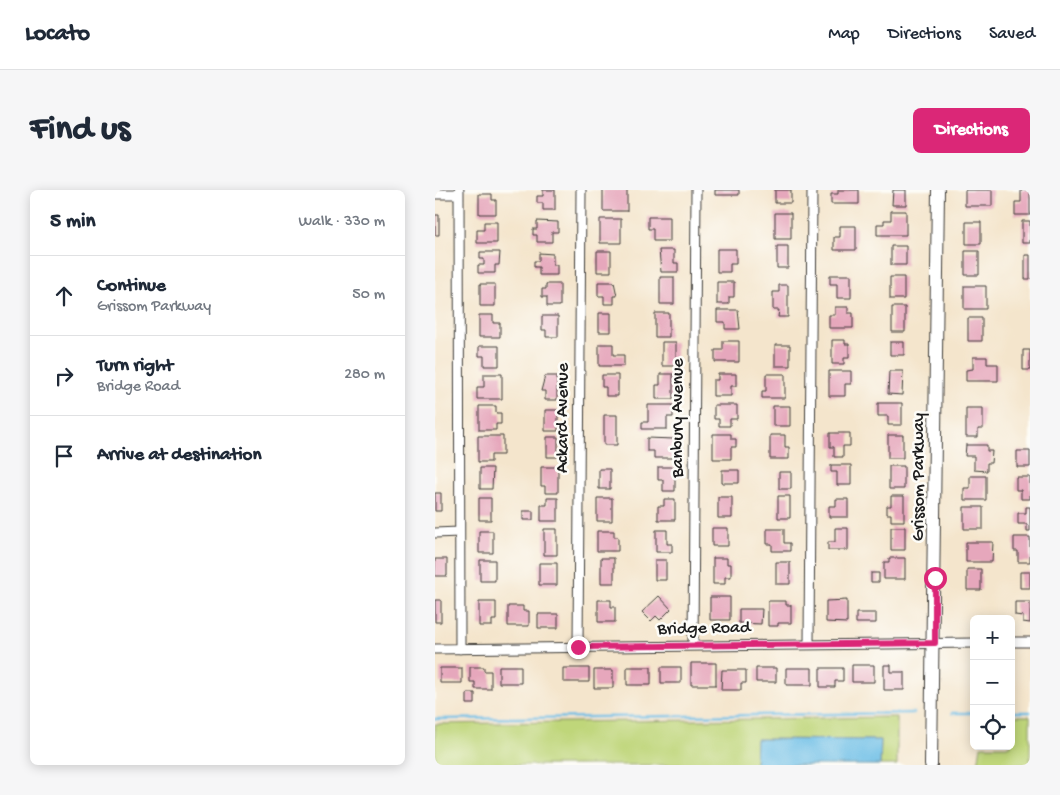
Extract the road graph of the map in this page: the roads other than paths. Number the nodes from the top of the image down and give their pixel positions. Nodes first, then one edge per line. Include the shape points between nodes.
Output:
1 (581, 190) edge
2 (696, 190) edge
3 (812, 190) edge
4 (938, 190) edge
5 (459, 192) edge
6 (435, 194) edge
7 (459, 532) junction
8 (435, 533) edge
9 (1015, 642) edge
10 (1030, 642) edge
11 (935, 643) junction
12 (970, 643) edge
13 (809, 644) junction
14 (693, 646) junction
15 (578, 647) junction
16 (435, 649) edge
17 (460, 649) junction
18 (931, 765) edge

1 - 15 street, Ackard Avenue
2 - 14 street, Banbury Avenue
3 - 13 street
4 - 11 main road, Grissom Parkway
5 - 6 street
5 - 7 street
7 - 8 street
7 - 17 street
9 - 10 street
11 - 12 street, Bridge Road
11 - 13 street, Bridge Road
11 - 18 main road, Grissom Parkway
13 - 14 street, Bridge Road
14 - 15 street, Bridge Road
15 - 17 street, Bridge Road
16 - 17 street, Bridge Road

